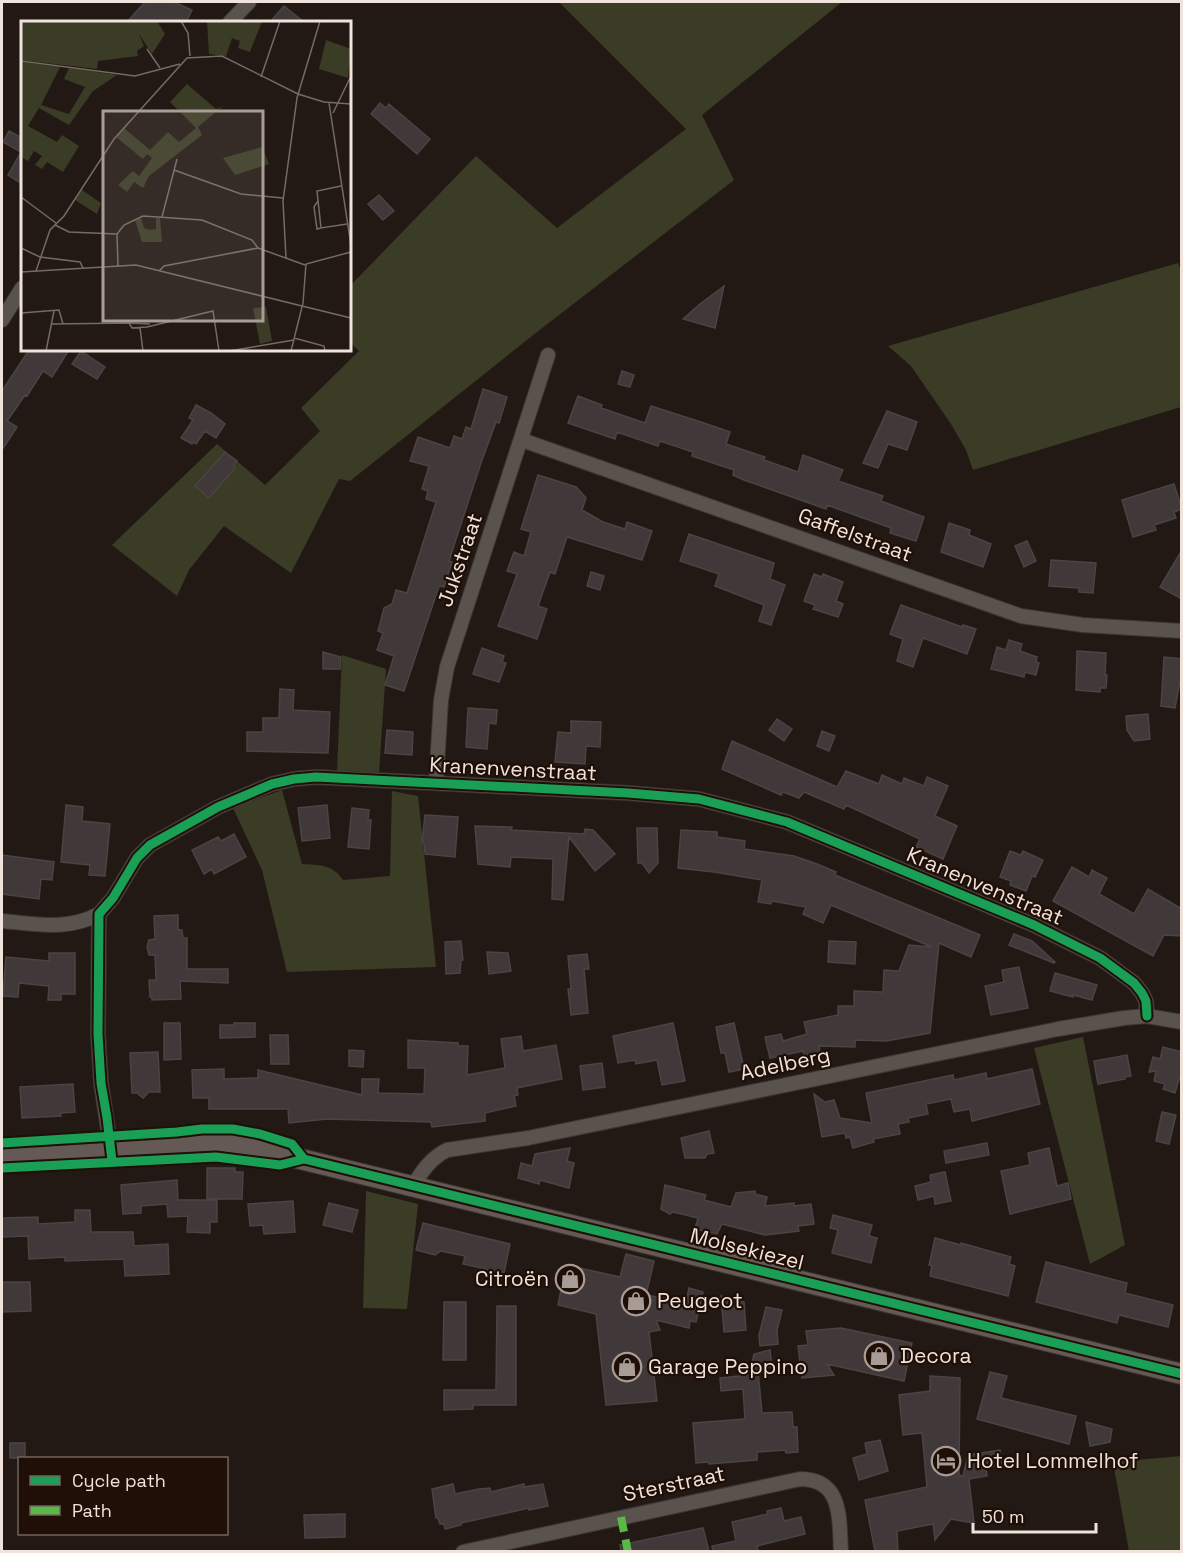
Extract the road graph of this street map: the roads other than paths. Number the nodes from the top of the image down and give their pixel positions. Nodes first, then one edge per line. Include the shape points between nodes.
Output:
1 (249, 2) edge
2 (231, 21) edge
3 (21, 290) edge
4 (2, 320) edge
5 (548, 355) dead end
6 (522, 440) junction
7 (1182, 631) edge
8 (435, 783) junction
9 (99, 914) junction
10 (2, 921) edge
11 (1147, 1016) junction
12 (1182, 1022) edge
13 (111, 1149) junction
14 (2, 1155) edge
15 (413, 1186) junction
16 (1182, 1374) edge
17 (463, 1551) edge
18 (841, 1551) edge

1 - 2 street
3 - 4 street
5 - 6 street, Jukstraat
6 - 7 street, Gaffelstraat via 1021,616
6 - 8 street, Jukstraat via 447,667
8 - 9 street, Kranenvenstraat via 316,777 272,784 218,807 150,845
8 - 11 street, Kranenvenstraat via 699,799 787,822 1034,925 1100,958 1134,983 1146,1001
9 - 10 street via 64,926
9 - 13 street via 98,1034
11 - 12 street, Adelberg
11 - 15 street, Adelberg via 1058,1029 528,1138 447,1150 437,1155
13 - 14 main road, Molsekiezel
13 - 15 main road, Molsekiezel via 239,1144
15 - 16 main road, Molsekiezel
17 - 18 street, Sterstraat via 781,1482 812,1479 831,1491 838,1508

